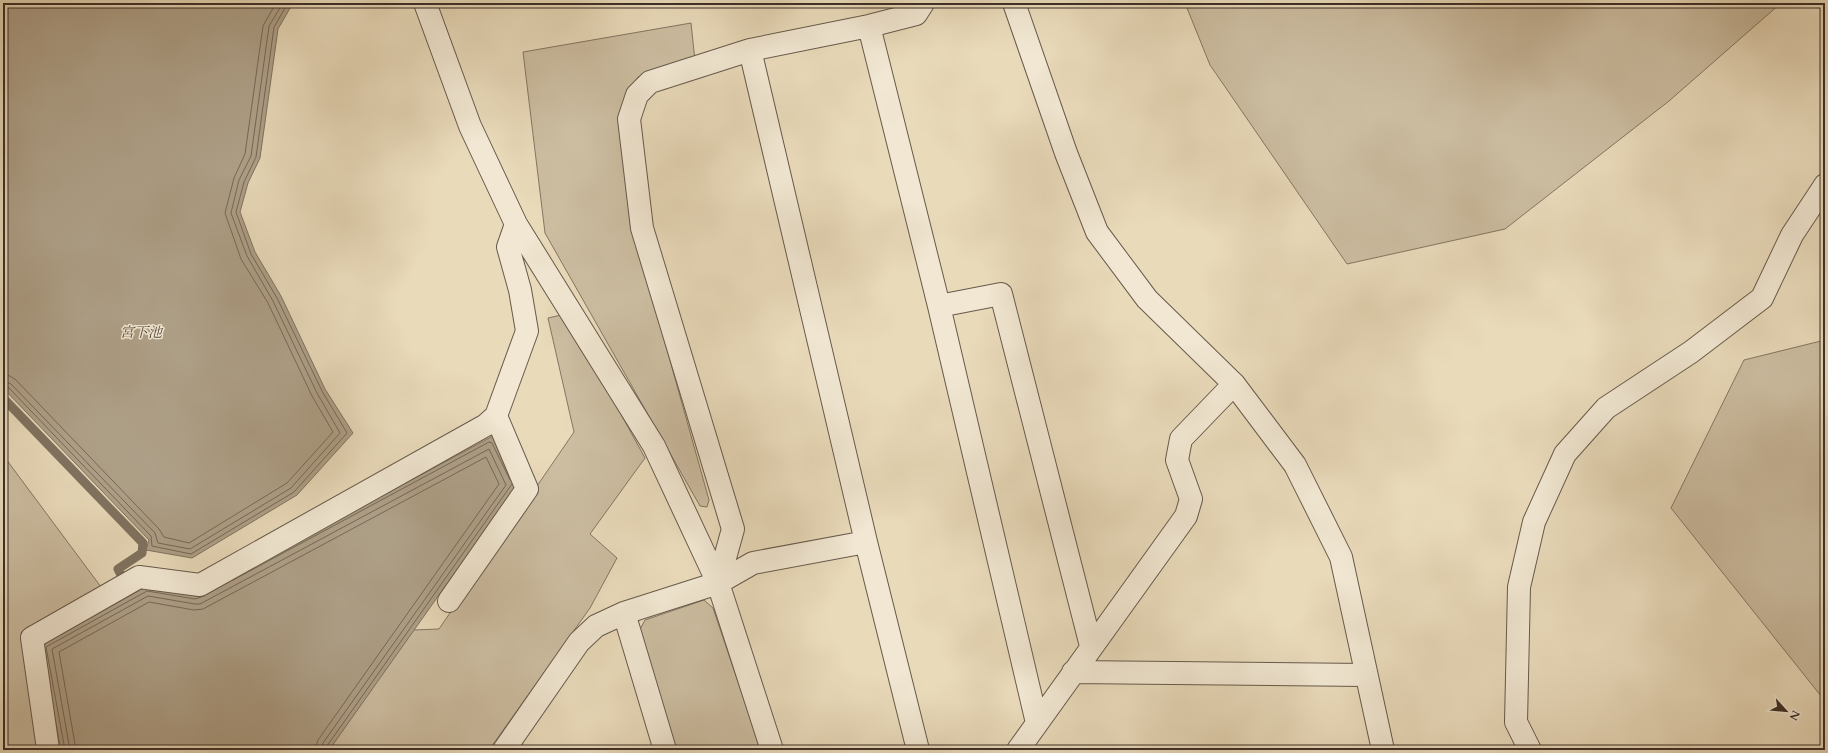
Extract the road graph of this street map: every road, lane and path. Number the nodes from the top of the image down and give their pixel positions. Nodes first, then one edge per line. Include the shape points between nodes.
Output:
1 (425, 3) edge
2 (923, 3) edge
3 (1014, 3) edge
4 (869, 26) junction
5 (750, 50) junction
6 (1825, 185) edge
7 (516, 224) junction
8 (938, 306) junction
9 (1234, 384) junction
10 (496, 416) junction
11 (866, 542) junction
12 (718, 583) junction
13 (449, 601) dead end
14 (624, 613) junction
15 (1091, 646) junction
16 (1073, 672) junction
17 (1366, 675) junction
18 (1037, 723) junction
19 (48, 750) edge
20 (504, 750) edge
21 (665, 750) edge
22 (772, 750) edge
23 (918, 750) edge
24 (1018, 750) edge
25 (1383, 750) edge
26 (1530, 750) edge

1 - 7 street via 470,126
2 - 4 street via 916,14
3 - 9 street via 1066,153 1097,232 1147,299
4 - 5 street
4 - 8 street
5 - 11 street
5 - 12 street via 650,82 637,95 629,119 642,228 733,529
6 - 26 street via 1792,235 1762,298 1691,352 1606,408 1565,454 1534,522 1519,587 1516,722
7 - 10 street via 508,247 520,290 527,331
7 - 12 street via 654,446
8 - 15 street via 1001,294
8 - 18 street
9 - 15 street via 1181,439 1178,460 1191,499 1186,516
9 - 17 street via 1295,465 1341,557
10 - 13 street via 527,489
10 - 19 street via 486,425 200,585 139,577 32,638
11 - 12 street via 753,562
11 - 23 street
12 - 14 street
12 - 22 street
14 - 20 street via 596,626 578,642
14 - 21 street
15 - 16 street
16 - 17 street
16 - 18 street
17 - 25 street
18 - 24 street

